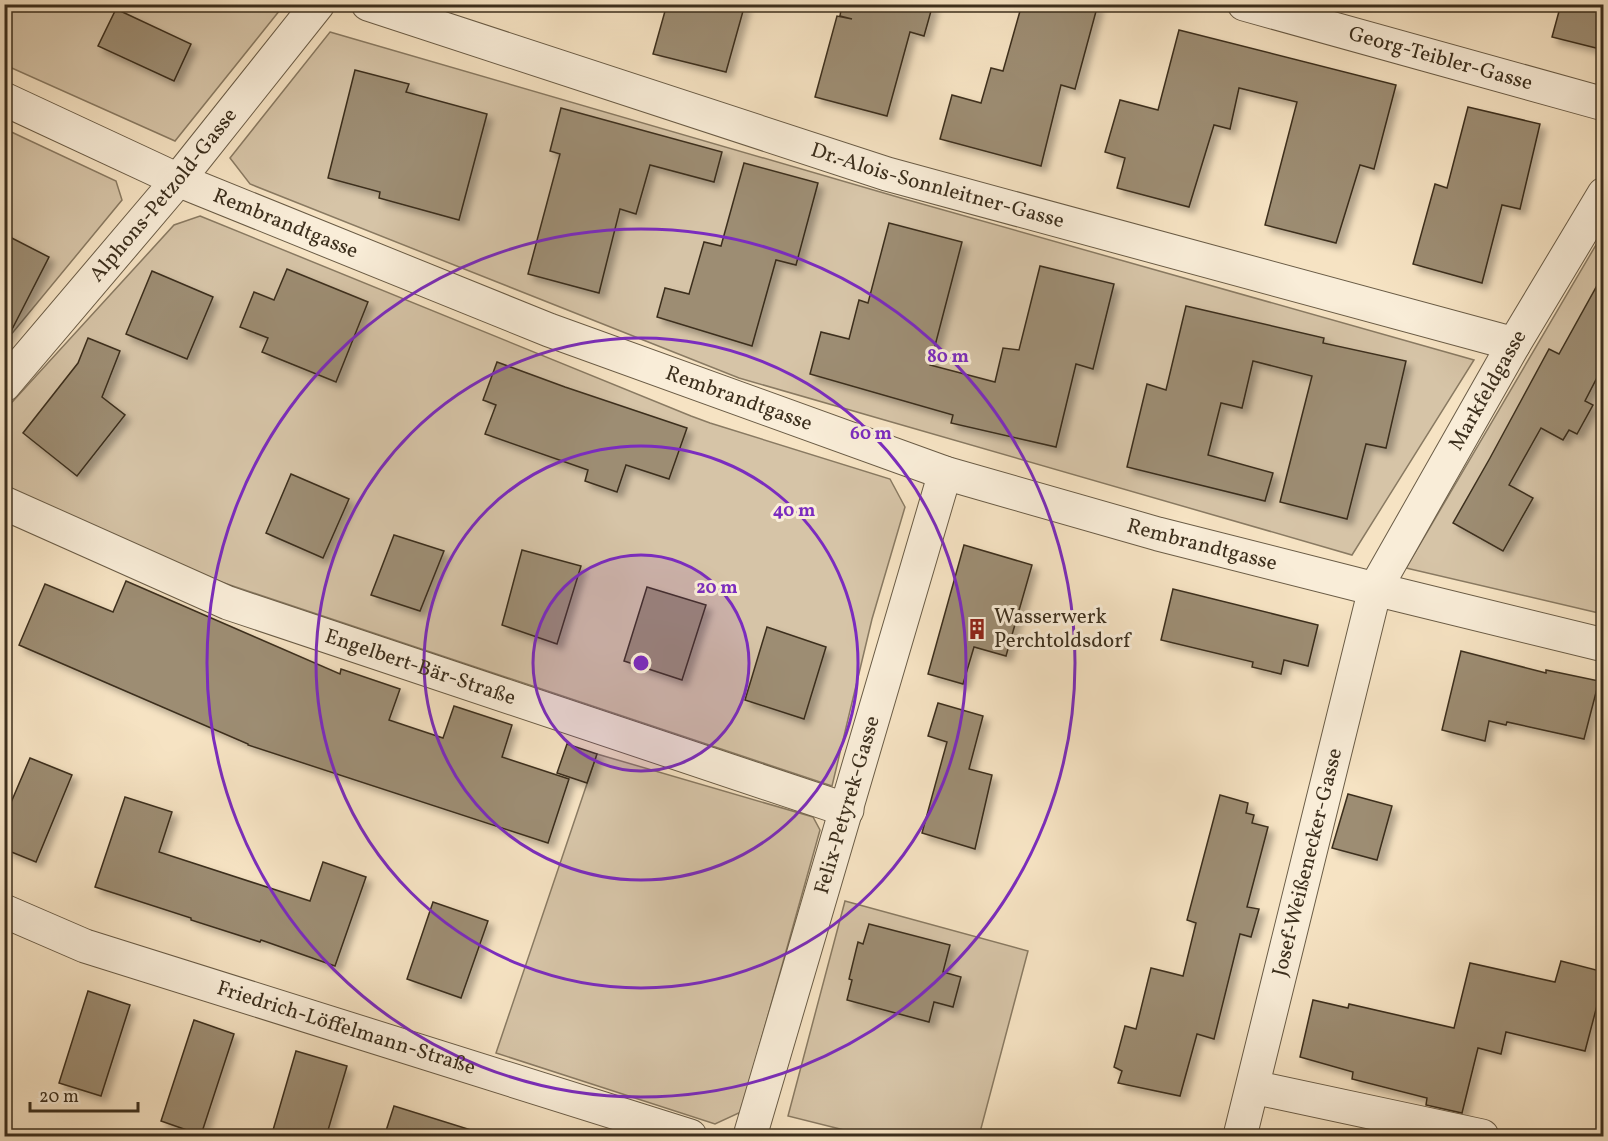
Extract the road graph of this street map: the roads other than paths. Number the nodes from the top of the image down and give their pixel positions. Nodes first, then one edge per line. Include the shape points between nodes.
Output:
1 (318, 4) edge
2 (368, 4) edge
3 (1244, 4) edge
4 (4, 99) edge
5 (1604, 104) edge
6 (178, 180) junction
7 (1604, 194) edge
8 (1514, 344) junction
9 (4, 385) edge
10 (945, 473) junction
11 (4, 502) edge
12 (1375, 589) junction
13 (1604, 645) edge
14 (847, 810) junction
15 (4, 911) edge
16 (1252, 1087) junction
17 (690, 1137) edge
18 (750, 1137) edge
19 (1240, 1137) edge
20 (1482, 1137) edge

1 - 6 street, Alphons-Petzold-Gasse
2 - 8 street, Dr.-Alois-Sonnleitner-Gasse via 887,174
3 - 5 street, Georg-Teibler-Gasse
4 - 6 street, Rembrandtgasse
6 - 9 street, Alphons-Petzold-Gasse
6 - 10 street, Rembrandtgasse via 549,330
7 - 8 street, Markfeldgasse
8 - 12 street, Markfeldgasse
10 - 12 street, Rembrandtgasse via 1167,536
10 - 14 street, Felix-Petyrek-Gasse
11 - 14 street, Engelbert-Bär-Straße via 228,603
12 - 13 street, Rembrandtgasse
12 - 16 street, Josef-Weißenecker-Gasse
14 - 18 street, Felix-Petyrek-Gasse
15 - 17 street, Friedrich-Löffelmann-Straße via 85,946
16 - 19 street, Josef-Weißenecker-Gasse
16 - 20 street

